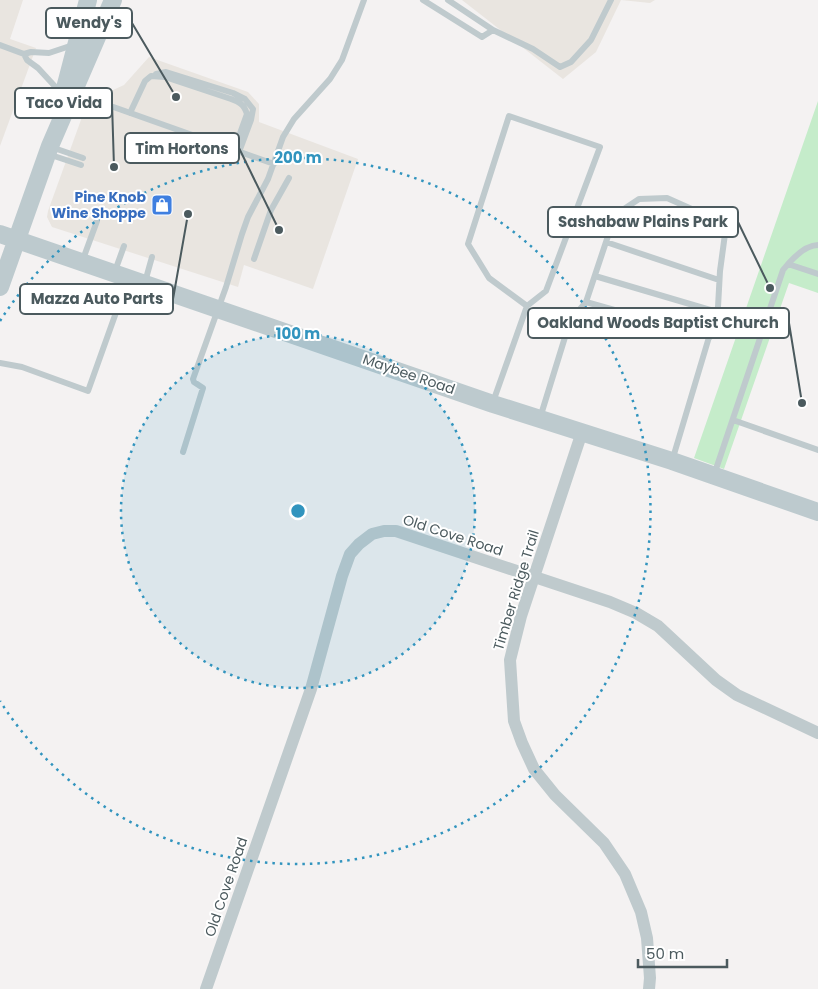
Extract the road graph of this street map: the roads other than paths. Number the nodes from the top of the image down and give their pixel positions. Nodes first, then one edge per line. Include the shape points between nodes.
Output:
1 (88, 0) edge
2 (113, 0) edge
3 (364, 0) edge
4 (423, 0) edge
5 (450, 0) edge
6 (611, 0) edge
7 (442, 12) junction
8 (493, 30) junction
9 (76, 44) junction
10 (0, 45) edge
11 (24, 54) junction
12 (68, 94) junction
13 (130, 113) junction
14 (48, 150) junction
15 (236, 151) junction
16 (82, 162) dead end
17 (274, 164) junction
18 (289, 178) dead end
19 (97, 221) dead end
20 (8, 237) edge
21 (606, 242) junction
22 (818, 245) edge
23 (124, 246) dead end
24 (152, 257) dead end
25 (254, 259) dead end
26 (82, 262) junction
27 (788, 264) junction
28 (818, 274) edge
29 (594, 276) junction
30 (129, 278) junction
31 (720, 280) junction
32 (0, 286) edge
33 (586, 302) junction
34 (527, 306) junction
35 (218, 308) junction
36 (717, 312) junction
37 (710, 337) junction
38 (0, 363) edge
39 (493, 404) junction
40 (540, 419) junction
41 (733, 420) junction
42 (582, 432) junction
43 (818, 450) edge
44 (183, 452) dead end
45 (672, 461) junction
46 (714, 476) junction
47 (818, 512) edge
48 (534, 577) junction
49 (818, 733) edge
50 (206, 989) edge
51 (649, 989) edge

1 - 9 main road
2 - 12 main road
3 - 17 lane via 342,60 330,79 294,118 283,137
4 - 7 lane
5 - 7 lane
5 - 8 lane
6 - 8 lane via 591,40 571,62 560,67 533,49
7 - 8 lane via 482,37
9 - 11 lane via 48,53
9 - 12 main road
10 - 11 lane
11 - 12 lane
12 - 13 lane
12 - 14 main road
13 - 15 lane
13 - 15 lane via 145,81 151,76 165,77 241,103 246,114
14 - 16 lane
14 - 20 main road
15 - 17 lane
17 - 35 lane via 248,217
18 - 25 lane via 271,210
19 - 26 lane
20 - 26 main road, Maybee Road
20 - 32 main road
21 - 29 lane
21 - 31 lane
21 - 31 lane via 618,213 639,199 667,198 712,218 725,234
22 - 27 lane via 803,249
23 - 30 lane
24 - 30 lane
26 - 30 main road, Maybee Road
27 - 28 lane
27 - 41 lane via 783,270
29 - 33 lane
29 - 36 lane
30 - 35 main road, Maybee Road
30 - 38 lane via 88,391 22,367
31 - 36 lane
33 - 37 lane
33 - 40 lane via 570,321
34 - 34 lane via 489,278 468,244 509,116 600,147 546,291
34 - 39 lane
35 - 39 main road, Maybee Road
35 - 44 lane via 192,379 203,388
36 - 37 lane
37 - 45 lane
39 - 40 main road, Maybee Road
40 - 42 main road, Maybee Road
41 - 43 lane
41 - 46 lane
42 - 45 main road, Maybee Road
42 - 48 street, Timber Ridge Trail
45 - 46 main road, Maybee Road
46 - 47 main road, Maybee Road
48 - 49 street, Old Cove Road via 610,602 658,626 716,680 737,695
48 - 50 street, Old Cove Road via 396,532 372,534 350,554 311,689
48 - 51 street, Timber Ridge Trail via 510,660 514,721 534,769 555,795 604,843 625,874 641,912 647,938

